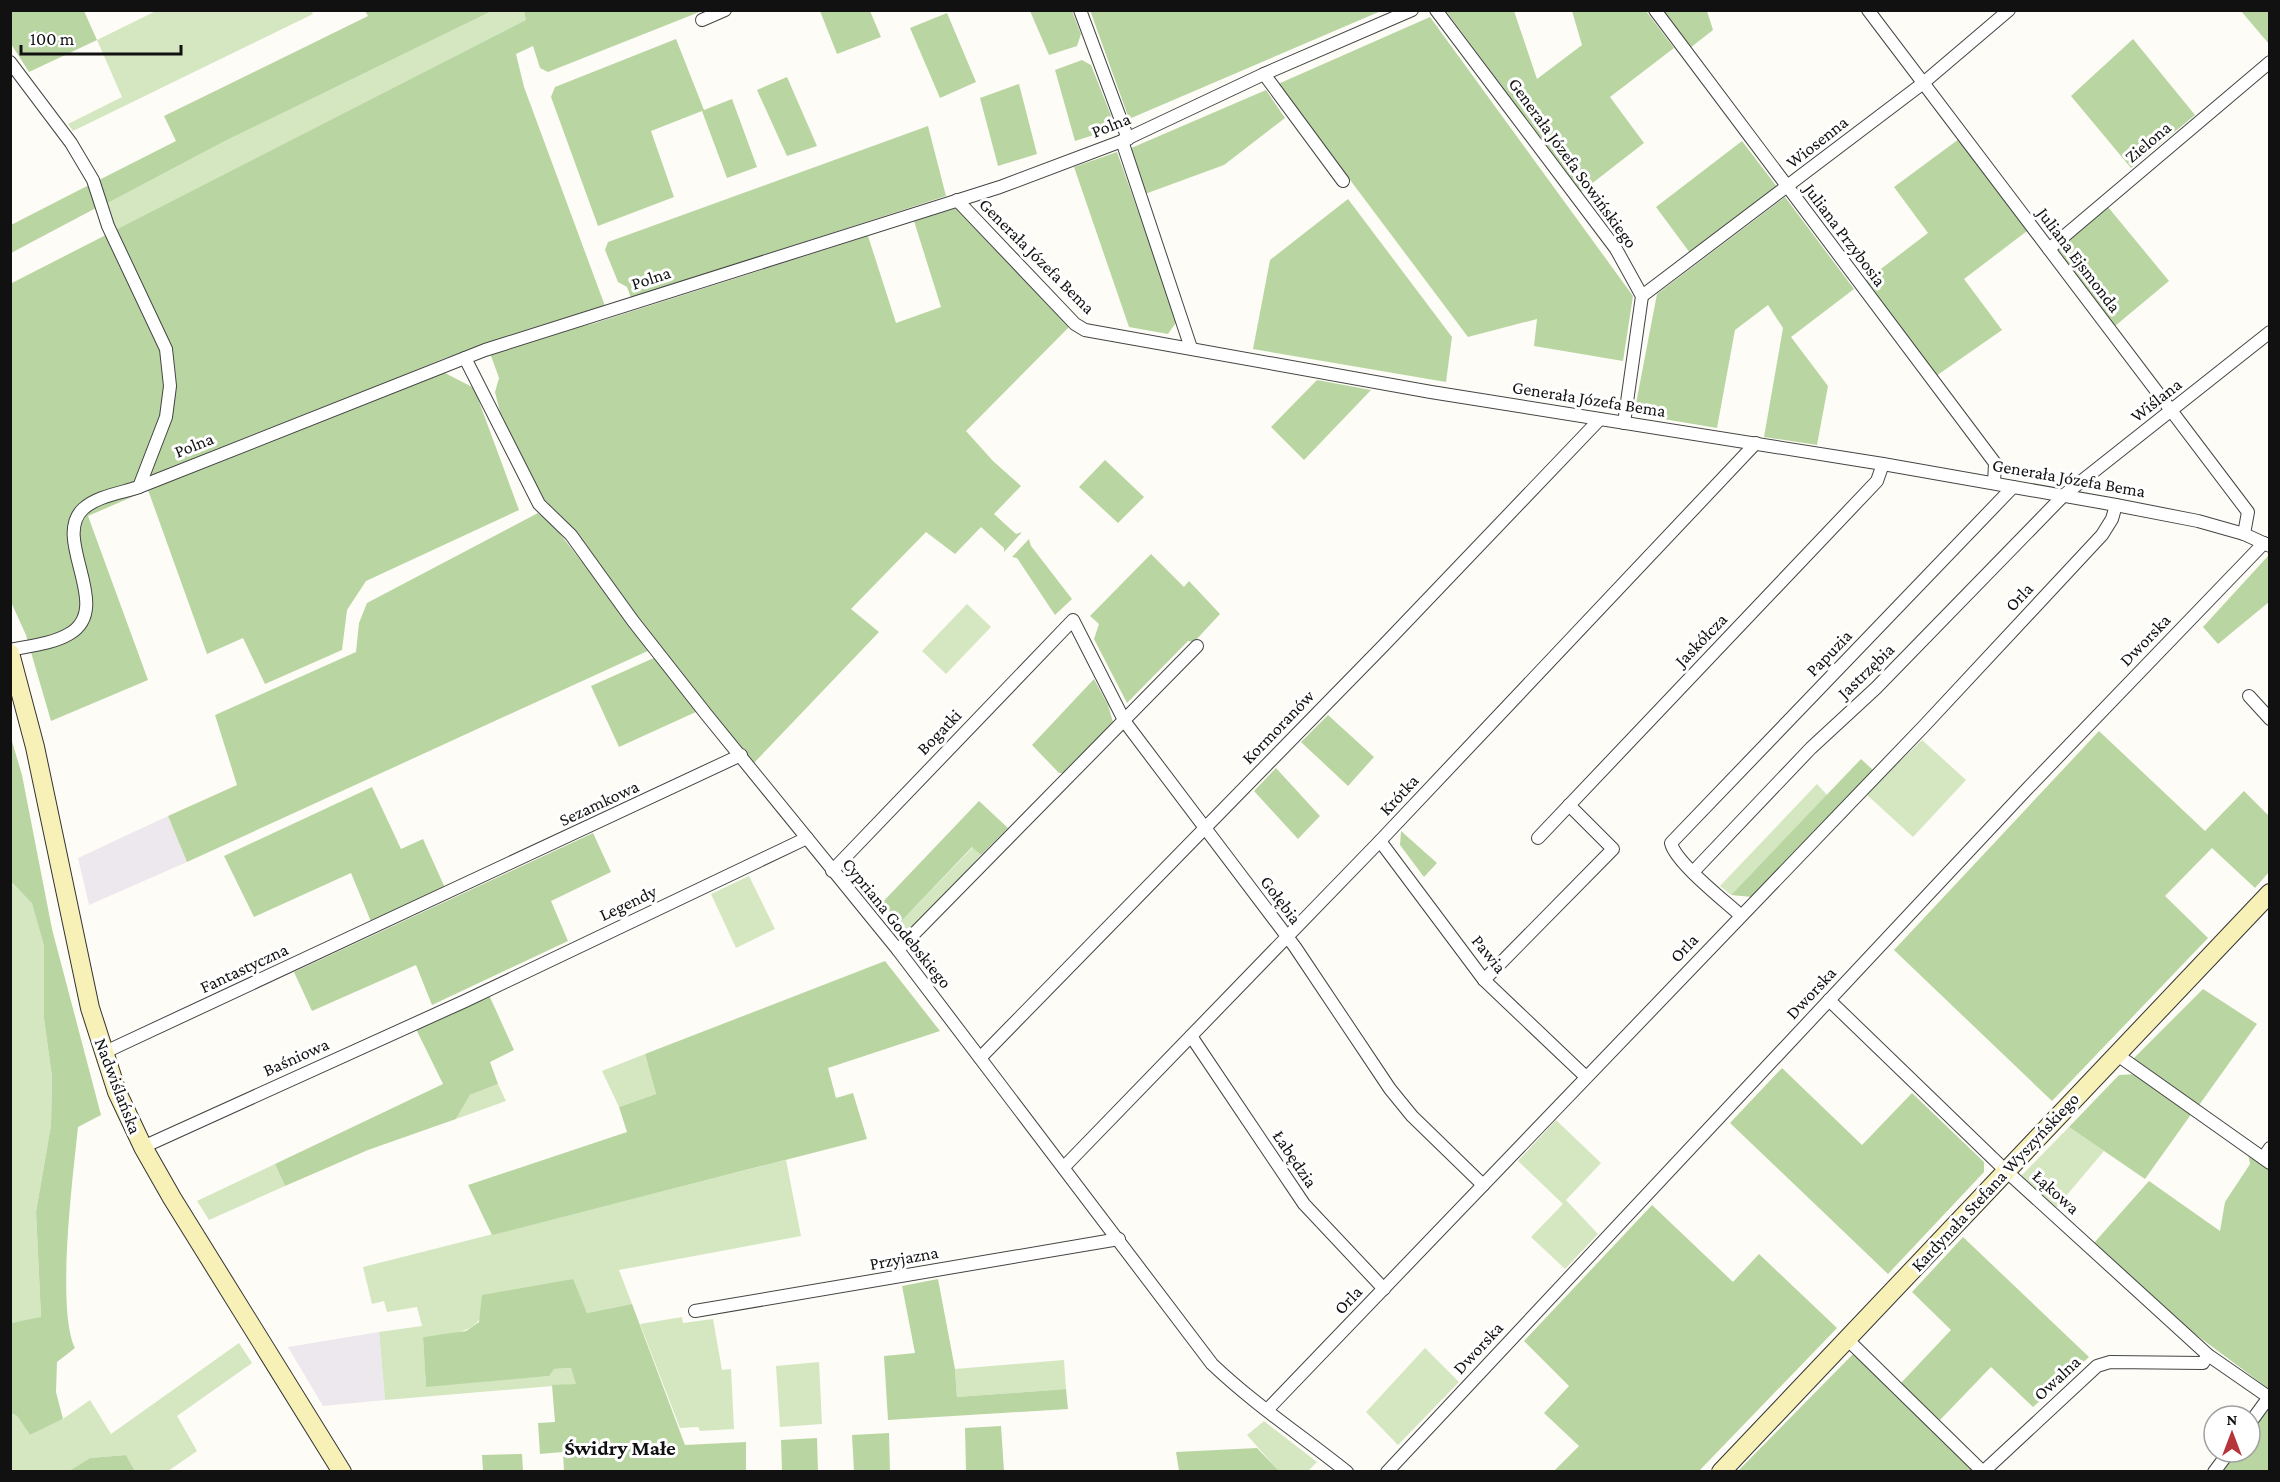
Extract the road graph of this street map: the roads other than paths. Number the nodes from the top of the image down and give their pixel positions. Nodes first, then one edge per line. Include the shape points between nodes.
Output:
1 (725, 10) edge
2 (1080, 10) edge
3 (1412, 10) edge
4 (1436, 10) edge
5 (1655, 10) edge
6 (1868, 10) edge
7 (2009, 10) edge
8 (702, 20) dead end
9 (10, 62) edge
10 (2270, 62) edge
11 (1264, 74) junction
12 (1922, 84) junction
13 (1125, 140) junction
14 (1343, 181) dead end
15 (1787, 189) junction
16 (957, 200) junction
17 (2049, 249) junction
18 (1642, 296) junction
19 (2270, 332) edge
20 (1191, 348) junction
21 (465, 358) junction
22 (2171, 413) junction
23 (1600, 419) junction
24 (1624, 423) junction
25 (1756, 443) junction
26 (1883, 464) junction
27 (1994, 483) junction
28 (139, 487) junction
29 (2013, 487) junction
30 (2064, 495) junction
31 (2116, 505) junction
32 (2244, 534) junction
33 (2267, 544) edge
34 (1073, 620) joint
35 (1197, 646) dead end
36 (10, 652) edge
37 (2249, 696) dead end
38 (2270, 719) edge
39 (1125, 722) junction
40 (741, 755) junction
41 (1569, 805) junction
42 (1204, 828) junction
43 (807, 838) junction
44 (1538, 838) dead end
45 (1380, 841) junction
46 (832, 871) junction
47 (1693, 872) junction
48 (2270, 893) edge
49 (1740, 915) junction
50 (399, 916) joint
51 (1286, 937) junction
52 (898, 950) junction
53 (1484, 980) junction
54 (1829, 1000) junction
55 (465, 1001) joint
56 (1191, 1036) junction
57 (103, 1053) junction
58 (2116, 1054) junction
59 (980, 1058) junction
60 (1586, 1077) junction
61 (143, 1147) junction
62 (2267, 1157) edge
63 (1064, 1167) junction
64 (2005, 1170) junction
65 (1484, 1185) junction
66 (1119, 1239) junction
67 (1384, 1289) junction
68 (695, 1311) dead end
69 (1848, 1340) junction
70 (2208, 1354) junction
71 (2269, 1398) edge
72 (1268, 1410) junction
73 (342, 1472) edge
74 (1347, 1472) edge
75 (1387, 1472) edge
76 (1721, 1472) edge
77 (1983, 1472) edge

1 - 8 street
2 - 13 street
3 - 11 street, Polna
4 - 18 street, Generała Józefa Sowińskiego via 1616,249
5 - 15 street, Juliana Przybosia
6 - 12 street, Juliana Ejsmonda
7 - 12 street, Wiosenna
9 - 28 street via 71,143 93,180 108,226 166,349 170,386 166,417
10 - 17 street, Zielona
11 - 13 street, Polna
11 - 14 street
12 - 15 street, Wiosenna
12 - 17 street, Juliana Ejsmonda
13 - 16 street, Polna
13 - 20 street
15 - 18 street, Wiosenna
15 - 27 street, Juliana Przybosia via 1995,463
16 - 20 street, Generała Józefa Bema via 1075,324 1085,330
16 - 21 street, Polna
17 - 22 street, Juliana Ejsmonda
18 - 24 street
19 - 22 street, Wiślana
20 - 23 street, Generała Józefa Bema
21 - 28 street, Polna
21 - 40 street, Cypriana Godebskiego via 539,504 571,535 639,628
22 - 30 street, Wiślana
22 - 32 street, Juliana Ejsmonda via 2248,512
23 - 24 street, Generała Józefa Bema
23 - 42 street, Kormoranów
24 - 25 street, Generała Józefa Bema
25 - 26 street, Generała Józefa Bema
25 - 45 street, Krótka
26 - 27 street, Generała Józefa Bema
26 - 41 street, Jaskółcza via 1877,481
27 - 29 street, Generała Józefa Bema
28 - 36 street, Polna via 97,500 76,517 74,543 86,604 81,621 71,633
29 - 30 street, Generała Józefa Bema
29 - 47 street, Papuzia via 1671,843
30 - 31 street, Generała Józefa Bema
30 - 47 street, Jastrzębia
31 - 32 street, Generała Józefa Bema
31 - 49 street, Orla via 2102,535
32 - 33 street, Generała Józefa Bema
33 - 54 street, Dworska via 2035,780
34 - 39 street, Gołębia
34 - 46 street, Bogatki
35 - 39 street
36 - 57 main road, Nadwiślańska via 27,711
37 - 38 street
39 - 42 street, Gołębia
39 - 52 street
40 - 43 street, Cypriana Godebskiego
40 - 50 street, Sezamkowa
41 - 44 street, Jaskółcza
41 - 53 street via 1613,849
42 - 51 street, Gołębia
42 - 59 street, Kormoranów
43 - 46 street, Cypriana Godebskiego
43 - 55 street, Legendy
45 - 51 street, Krótka
45 - 53 street, Pawia
46 - 52 street, Cypriana Godebskiego
47 - 49 street
48 - 58 main road, Kardynała Stefana Wyszyńskiego
49 - 60 street, Orla
50 - 57 street, Fantastyczna
51 - 56 street, Krótka
51 - 65 street, Gołębia via 1396,1096
52 - 59 street, Cypriana Godebskiego
53 - 60 street, Pawia
54 - 64 street, Łąkowa
54 - 75 street, Dworska
55 - 61 street, Baśniowa
56 - 63 street, Krótka
56 - 67 street, Łabędzia via 1304,1204
57 - 61 main road, Nadwiślańska
58 - 62 street
58 - 64 main road, Kardynała Stefana Wyszyńskiego
59 - 63 street, Cypriana Godebskiego
60 - 65 street, Orla
61 - 73 main road, Nadwiślańska
63 - 66 street, Cypriana Godebskiego
64 - 69 main road, Kardynała Stefana Wyszyńskiego
64 - 70 street, Łąkowa
65 - 67 street, Orla
66 - 68 street, Przyjazna
66 - 72 street, Cypriana Godebskiego via 1212,1364 1247,1397
67 - 72 street, Orla
69 - 76 main road, Kardynała Stefana Wyszyńskiego
69 - 77 street
70 - 71 street, Łąkowa
70 - 77 street, Owalna via 2202,1363 2110,1362 2097,1366
72 - 74 street, Cypriana Godebskiego

